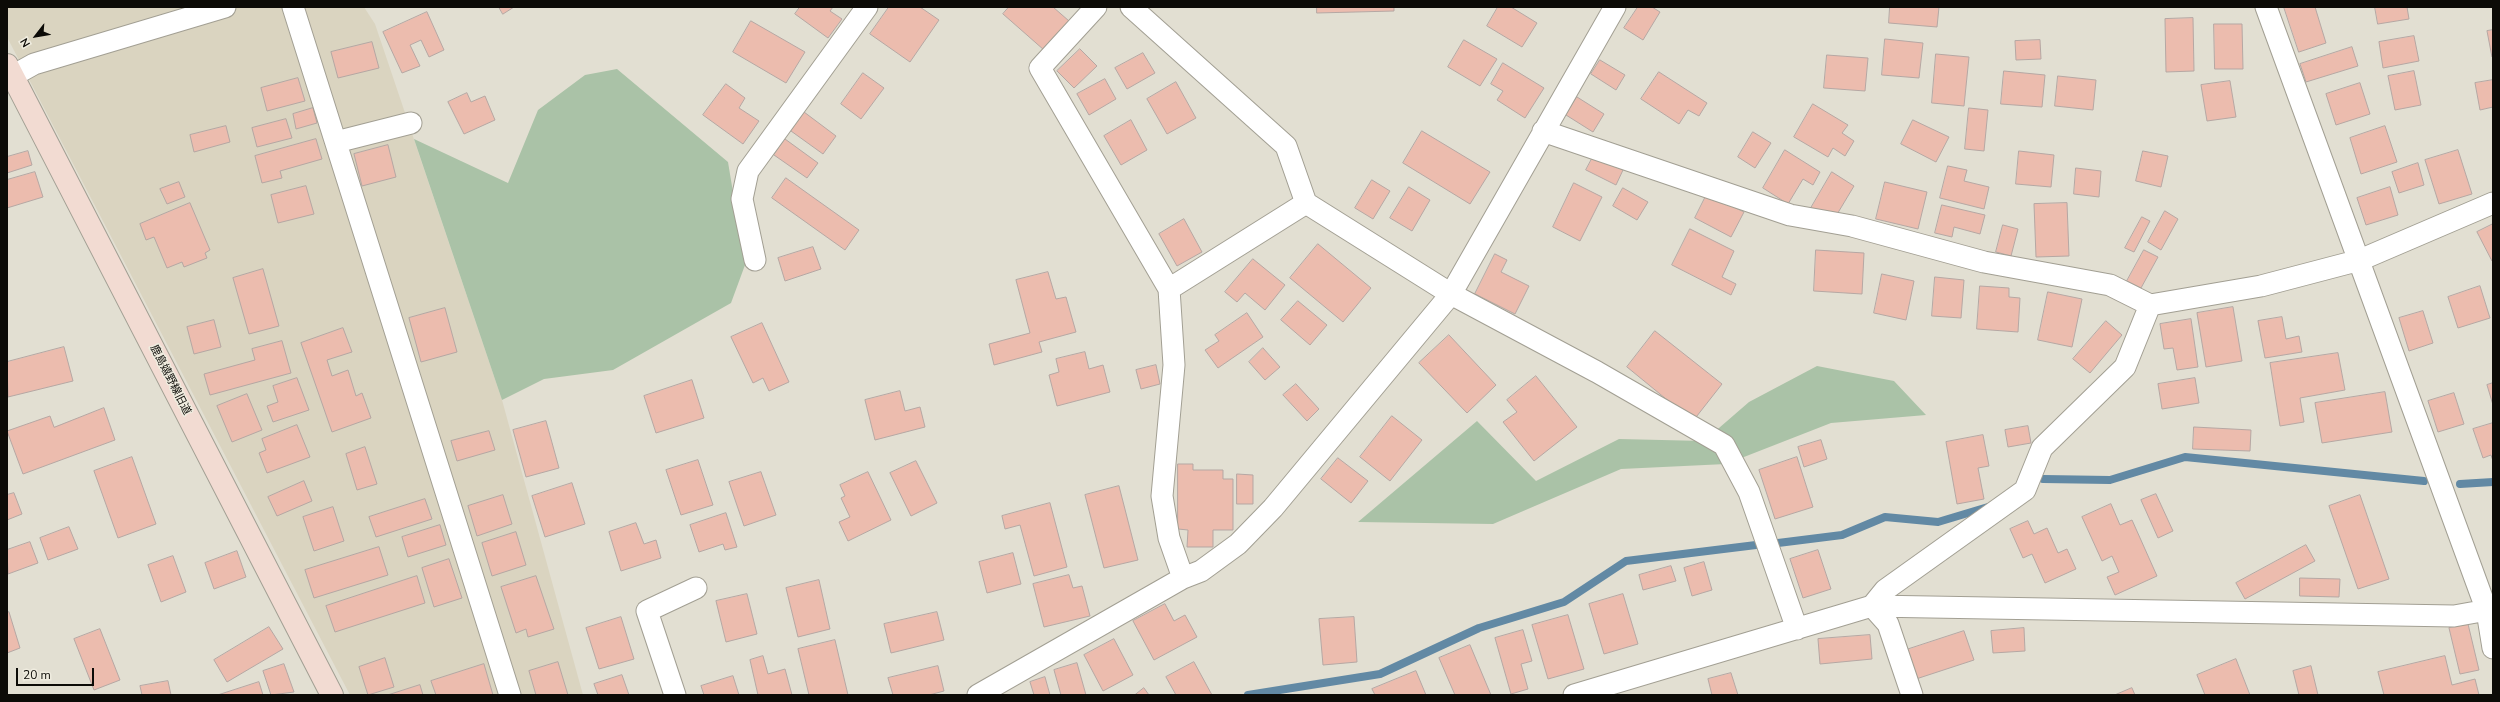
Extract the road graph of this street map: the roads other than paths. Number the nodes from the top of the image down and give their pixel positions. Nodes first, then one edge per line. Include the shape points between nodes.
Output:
1 (225, 7) edge
2 (293, 7) edge
3 (867, 7) edge
4 (1096, 7) edge
5 (1131, 7) edge
6 (1615, 7) edge
7 (2266, 7) edge
8 (9, 74) edge
9 (411, 123) dead end
10 (1543, 131) junction
11 (336, 142) junction
12 (1306, 203) junction
13 (2493, 203) edge
14 (755, 260) dead end
15 (2360, 260) junction
16 (1169, 289) junction
17 (1451, 294) junction
18 (2150, 305) junction
19 (1184, 578) junction
20 (696, 588) dead end
21 (1872, 606) junction
22 (2490, 610) edge
23 (1797, 629) junction
24 (2493, 648) edge
25 (332, 695) edge
26 (510, 695) edge
27 (675, 695) edge
28 (978, 695) edge
29 (1574, 695) edge
30 (1912, 695) edge

1 - 8 street via 34,64
2 - 11 street
3 - 14 street via 748,172 742,199
4 - 16 street via 1040,68
5 - 12 street via 1286,146
6 - 10 street
7 - 15 street
8 - 25 street, 鹿島嬉野線旧道
9 - 11 street
10 - 17 street
10 - 18 street via 1790,214 1852,226 1984,262 2110,285
11 - 26 street
12 - 16 street
12 - 17 street
13 - 15 street
15 - 18 street via 2261,286
15 - 22 street
16 - 19 street via 1174,365 1162,496 1169,538
17 - 19 street via 1273,508 1238,544 1201,571
17 - 23 street via 1597,372 1724,445 1749,492
18 - 21 street via 2125,367 2042,448 2026,490 1885,590
19 - 28 street
20 - 27 street via 647,611
21 - 22 street via 2454,616
21 - 23 street
21 - 30 street via 1888,624
22 - 24 street
23 - 29 street

